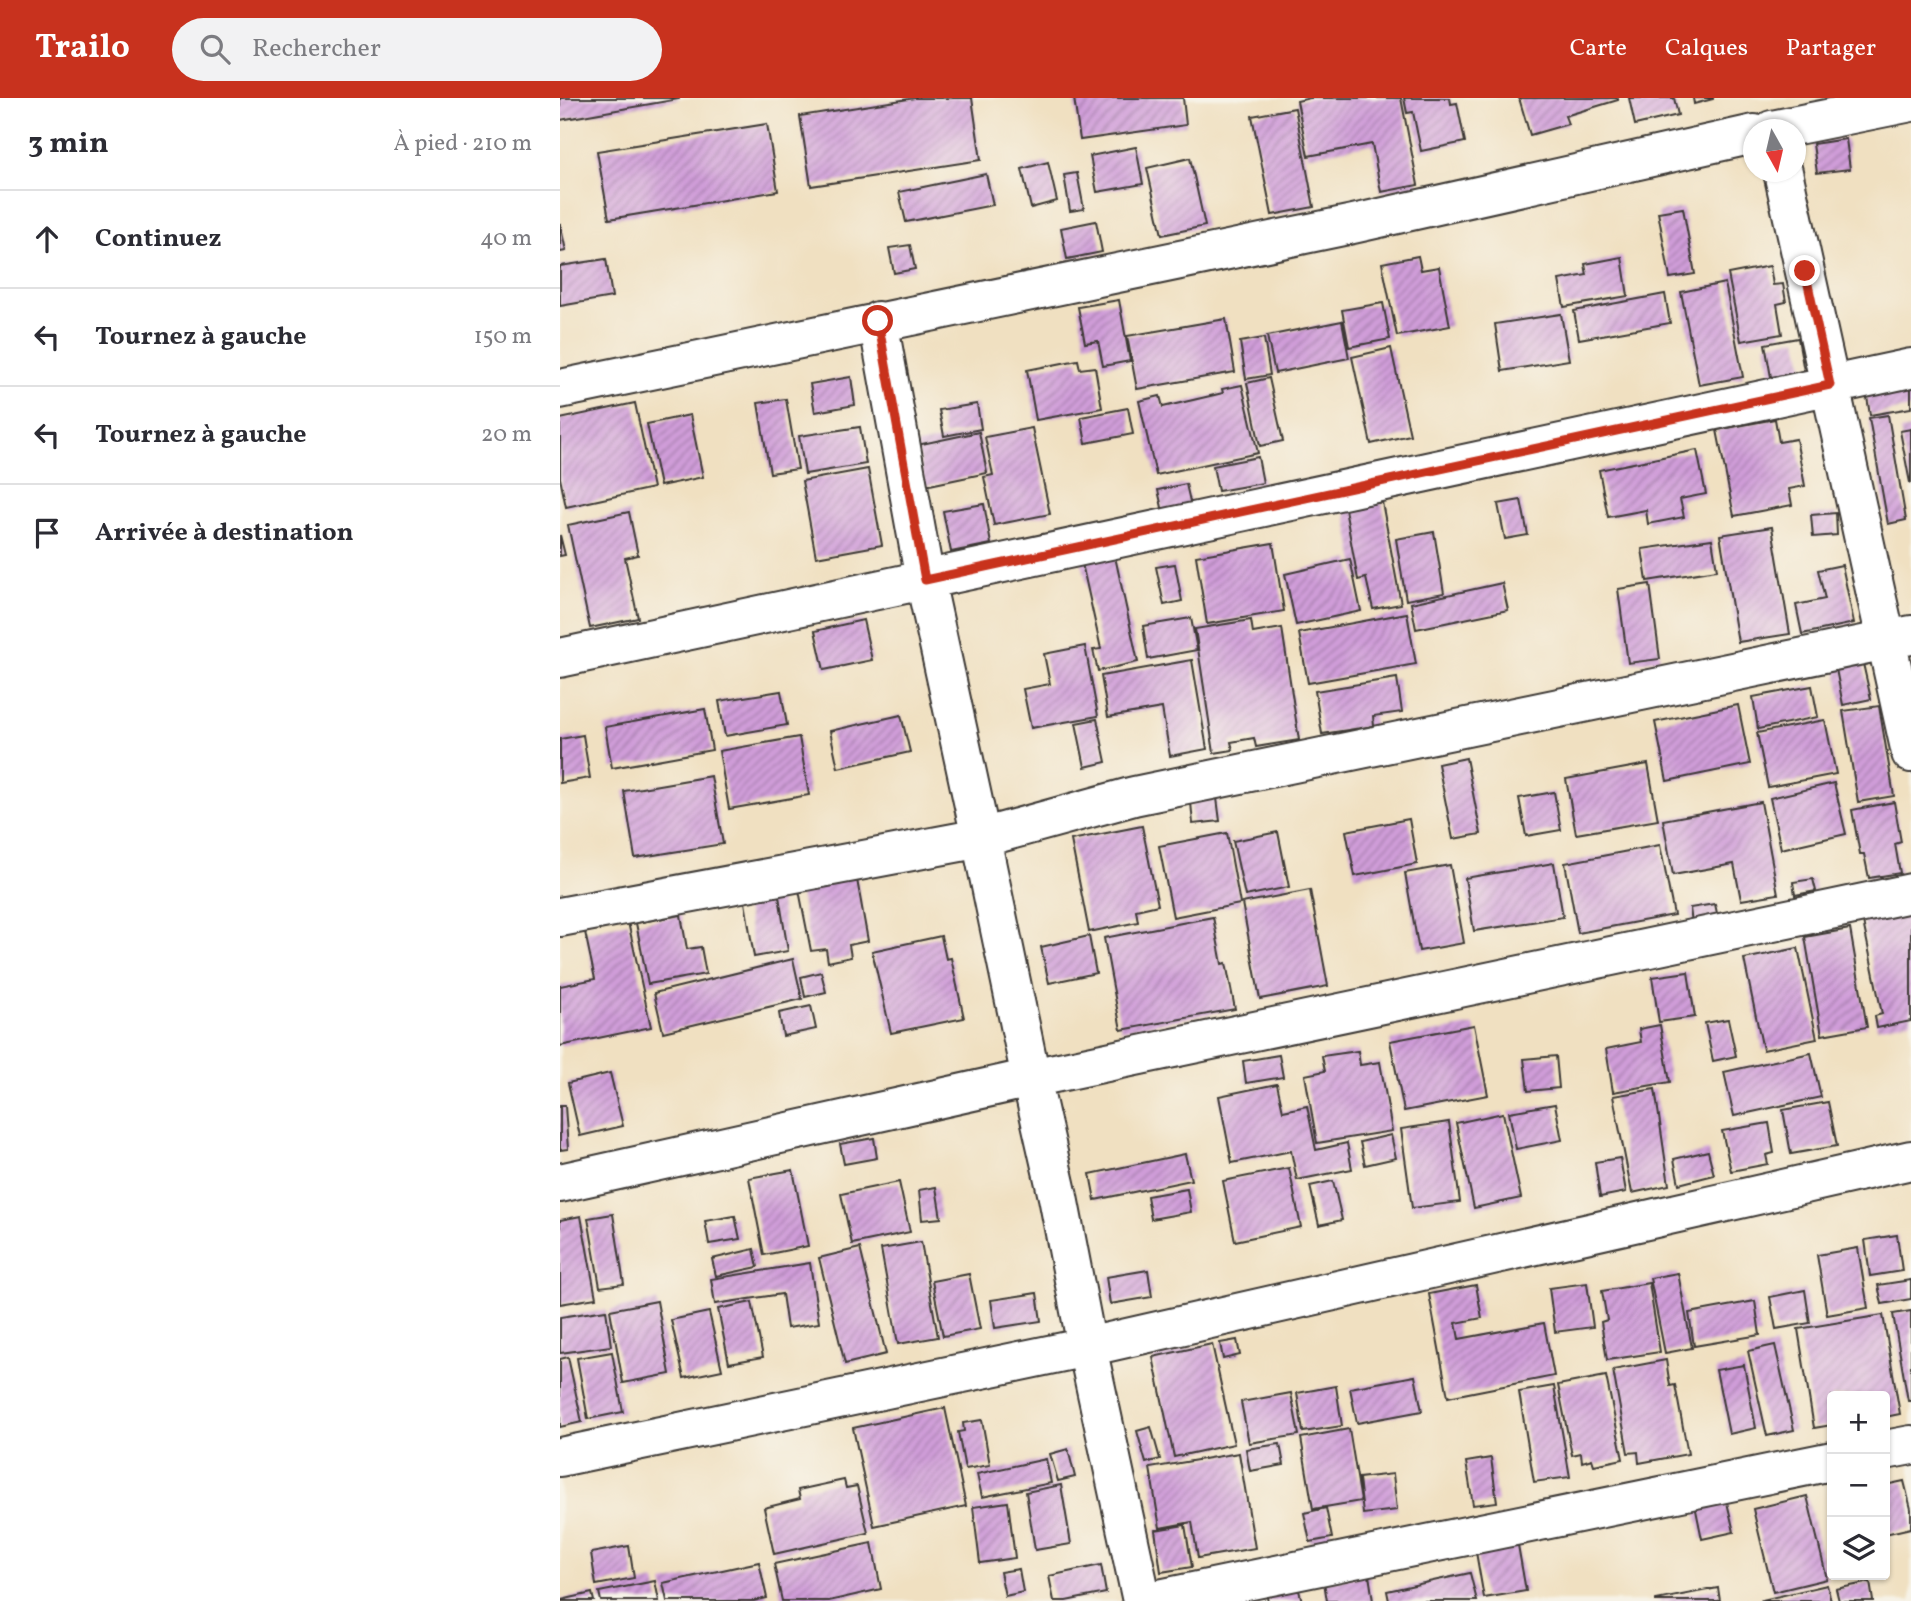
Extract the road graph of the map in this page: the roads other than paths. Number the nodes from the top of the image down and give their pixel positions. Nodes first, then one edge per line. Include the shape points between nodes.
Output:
1 (1768, 98) edge
2 (1911, 102) edge
3 (1771, 119) edge
4 (1806, 123) edge
5 (1743, 136) edge
6 (1785, 182) edge
7 (878, 321) junction
8 (1911, 368) edge
9 (1830, 385) junction
10 (560, 389) edge
11 (925, 580) junction
12 (1899, 638) edge
13 (560, 658) edge
14 (1911, 753) edge
15 (981, 838) junction
16 (1911, 892) edge
17 (560, 917) edge
18 (1031, 1078) junction
19 (1911, 1160) edge
20 (560, 1183) edge
21 (1087, 1347) junction
22 (1911, 1445) edge
23 (1890, 1449) edge
24 (560, 1457) edge
25 (1827, 1462) edge
26 (1142, 1601) edge
27 (1149, 1601) edge

1 - 3 street
2 - 4 street
5 - 7 street via 1353,224
6 - 9 street
7 - 10 street
7 - 11 street
8 - 9 street
9 - 11 street
9 - 12 street
11 - 13 street
11 - 15 street
12 - 14 street
12 - 15 street via 1134,796
15 - 17 street
15 - 18 street
16 - 18 street
18 - 20 street
18 - 21 street
19 - 21 street
21 - 24 street
21 - 26 street
22 - 23 street
25 - 27 street

